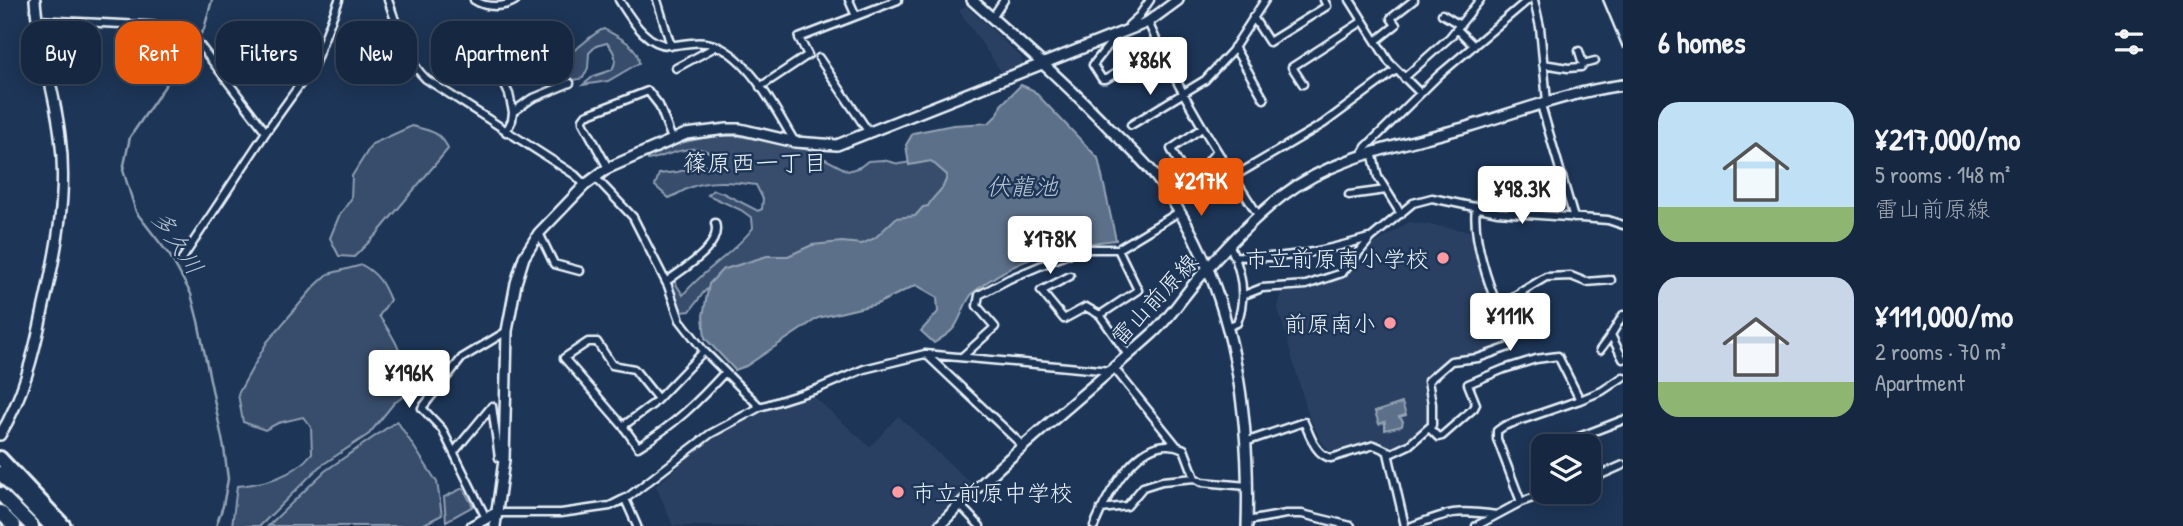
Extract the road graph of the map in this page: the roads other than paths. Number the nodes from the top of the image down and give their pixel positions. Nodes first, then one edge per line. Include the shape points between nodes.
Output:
1 (35, 0) edge
2 (339, 0) edge
3 (388, 0) edge
4 (474, 0) edge
5 (516, 0) edge
6 (619, 0) edge
7 (657, 0) edge
8 (849, 0) edge
9 (898, 0) edge
10 (972, 0) edge
11 (1004, 0) edge
12 (1150, 0) edge
13 (1178, 0) edge
14 (1265, 0) edge
15 (1324, 0) edge
16 (1350, 0) edge
17 (1414, 0) edge
18 (1480, 0) edge
19 (1534, 0) edge
20 (1524, 1) edge
21 (1442, 14) dead end
22 (856, 16) junction
23 (1254, 17) junction
24 (992, 18) junction
25 (37, 20) junction
26 (1363, 21) junction
27 (1148, 22) junction
28 (1458, 27) junction
29 (1130, 29) junction
30 (1111, 36) junction
31 (1376, 41) junction
32 (671, 46) junction
33 (717, 46) junction
34 (1474, 46) junction
35 (1234, 47) junction
36 (1159, 48) junction
37 (1579, 51) dead end
38 (820, 58) dead end
39 (1595, 61) dead end
40 (1043, 64) junction
41 (1543, 64) junction
42 (1583, 64) junction
43 (676, 68) dead end
44 (1396, 70) junction
45 (1404, 78) junction
46 (1303, 83) dead end
47 (504, 84) edge
48 (568, 84) edge
49 (1623, 85) edge
50 (760, 87) junction
51 (1183, 93) junction
52 (1420, 93) junction
53 (1264, 99) dead end
54 (1544, 103) junction
55 (513, 112) junction
56 (1130, 125) dead end
57 (1202, 128) junction
58 (266, 132) junction
59 (506, 132) junction
60 (870, 134) junction
61 (672, 139) junction
62 (795, 142) junction
63 (1216, 152) junction
64 (1367, 153) junction
65 (608, 168) junction
66 (596, 177) junction
67 (1233, 177) junction
68 (585, 184) junction
69 (1386, 190) junction
70 (1349, 195) dead end
71 (1476, 206) junction
72 (1179, 212) junction
73 (1401, 214) junction
74 (1259, 216) junction
75 (1574, 218) junction
76 (715, 223) dead end
77 (1623, 225) edge
78 (539, 233) junction
79 (1371, 238) junction
80 (1230, 246) junction
81 (1118, 249) junction
82 (1235, 256) junction
83 (182, 259) dead end
84 (1208, 269) junction
85 (580, 271) dead end
86 (1070, 276) dead end
87 (1611, 280) dead end
88 (666, 282) junction
89 (1521, 292) junction
90 (1244, 295) junction
91 (1496, 307) junction
92 (1100, 315) junction
93 (1623, 315) edge
94 (1229, 326) junction
95 (1538, 326) dead end
96 (507, 331) junction
97 (1611, 335) junction
98 (1600, 350) dead end
99 (704, 351) junction
100 (925, 354) junction
101 (1128, 355) junction
102 (962, 357) junction
103 (1623, 359) edge
104 (1112, 370) junction
105 (725, 372) junction
106 (1623, 377) edge
107 (658, 398) junction
108 (1580, 400) junction
109 (760, 407) junction
110 (1623, 420) edge
111 (623, 426) junction
112 (1429, 428) junction
113 (1587, 434) edge
114 (0, 435) edge
115 (1245, 442) junction
116 (1176, 445) junction
117 (1024, 447) junction
118 (454, 452) junction
119 (1388, 453) junction
120 (0, 458) edge
121 (504, 460) junction
122 (1623, 465) edge
123 (0, 473) edge
124 (1601, 475) edge
125 (1195, 478) junction
126 (1247, 486) junction
127 (0, 494) edge
128 (1531, 498) edge
129 (625, 499) junction
130 (1521, 502) junction
131 (960, 505) junction
132 (1101, 509) junction
133 (0, 512) edge
134 (496, 513) junction
135 (1496, 516) junction
136 (486, 518) junction
137 (31, 524) edge
138 (1247, 524) edge
139 (14, 526) edge
140 (51, 526) edge
141 (64, 526) edge
142 (472, 526) edge
143 (495, 526) edge
144 (637, 526) edge
145 (939, 526) edge
146 (980, 526) edge
147 (1094, 526) edge
148 (1351, 526) edge
149 (1405, 526) edge
150 (1412, 526) edge
151 (1476, 526) edge

1 - 25 street
2 - 58 street via 314,65
3 - 59 street via 418,71
4 - 5 street via 504,6
6 - 32 street via 636,27 656,42
7 - 32 street
8 - 22 street
9 - 22 street
10 - 24 street
11 - 24 street
12 - 29 street
13 - 27 street
14 - 23 street
15 - 23 street via 1327,6 1269,42
16 - 26 street
17 - 31 street via 1391,18 1396,25
18 - 28 street
19 - 41 street
20 - 34 street
21 - 28 street
22 - 50 street via 799,38 808,55
23 - 35 street
24 - 40 street
25 - 58 street via 186,27
25 - 114 street via 61,138 62,192 57,246 33,355 11,418
26 - 31 street
26 - 46 street via 1292,67
27 - 29 street
27 - 36 street
28 - 34 street
28 - 45 street
29 - 30 street
30 - 36 street via 1093,65 1102,79
30 - 40 street
31 - 44 street
32 - 33 street via 698,41
33 - 43 street
33 - 50 street via 736,57
34 - 52 street
35 - 51 street via 1205,80
35 - 53 street
36 - 51 street
37 - 42 street
38 - 60 street
39 - 42 street
40 - 60 street
40 - 72 street via 1153,172
41 - 42 street via 1568,68
41 - 54 street
44 - 45 street
44 - 67 street via 1323,124
45 - 52 street
47 - 55 street
48 - 55 street
49 - 54 street, 雷山前原線
50 - 62 street
51 - 56 street
51 - 57 street
52 - 64 street via 1366,147
54 - 64 street, 雷山前原線
54 - 75 street
55 - 59 street
57 - 63 street
57 - 63 street via 1171,149 1188,180
58 - 83 street
59 - 68 street
60 - 62 street via 837,145
61 - 62 street via 740,129
61 - 65 street
61 - 65 street via 659,105 648,91 586,115 583,122
63 - 67 street
64 - 69 street
64 - 74 street, 雷山前原線 via 1333,166
65 - 66 street
66 - 68 street
66 - 88 street via 633,217
67 - 74 street
68 - 78 street
69 - 70 street
69 - 73 street
71 - 73 street via 1422,199
71 - 75 street
71 - 91 street via 1479,243
72 - 81 street
72 - 84 street
73 - 79 street
74 - 80 street, 雷山前原線
75 - 77 street
76 - 88 street via 715,237 707,248
78 - 85 street via 554,264
78 - 96 street via 524,257
79 - 82 street via 1302,255
79 - 90 street via 1342,273 1306,285 1262,288
80 - 82 street
80 - 84 street, 雷山前原線
81 - 92 street via 1138,290
81 - 102 street via 1090,248 1068,254 979,295 977,306 996,327
82 - 90 street
84 - 94 street
84 - 101 street, 雷山前原線 via 1158,329
86 - 92 street via 1041,291 1064,319 1086,307
87 - 89 street via 1546,277
88 - 99 street via 680,320
89 - 91 street
89 - 95 street
90 - 94 street via 1237,323
91 - 112 street via 1512,340 1509,347 1451,361 1428,381
92 - 101 street
93 - 97 street
94 - 115 street
96 - 118 street via 462,358 422,408 442,429
96 - 121 street
97 - 98 street
97 - 103 street
99 - 105 street
99 - 107 street
100 - 102 street
100 - 109 street via 864,369
100 - 117 street
101 - 104 street, 雷山前原線
102 - 104 street
104 - 116 street
104 - 117 street, 雷山前原線
105 - 109 street
105 - 111 street via 693,407 638,447
106 - 108 street
107 - 111 street
107 - 111 street via 634,369 612,365 597,342 564,358
108 - 112 street via 1558,356 1536,359 1468,384 1474,408 1442,436
108 - 130 street via 1497,431 1496,439
109 - 129 street via 710,434
110 - 113 street
112 - 119 street via 1409,445
115 - 119 street via 1304,422 1325,457 1374,446
115 - 126 street
116 - 125 street via 1184,449
116 - 132 street via 1158,447 1123,470
117 - 131 street, 雷山前原線
118 - 121 street via 492,405 499,458
118 - 136 street
119 - 149 street
120 - 141 highway
121 - 134 street
122 - 124 street
123 - 140 highway
125 - 126 street
125 - 132 street via 1143,487 1127,506
126 - 138 street
127 - 137 highway
128 - 130 street
129 - 134 street via 587,511
129 - 144 street
130 - 135 street
131 - 145 street, 雷山前原線
131 - 146 street
132 - 147 street
133 - 139 highway
134 - 136 street
134 - 143 street
135 - 150 street via 1466,510
135 - 151 street
136 - 142 street
138 - 148 street via 1302,514

